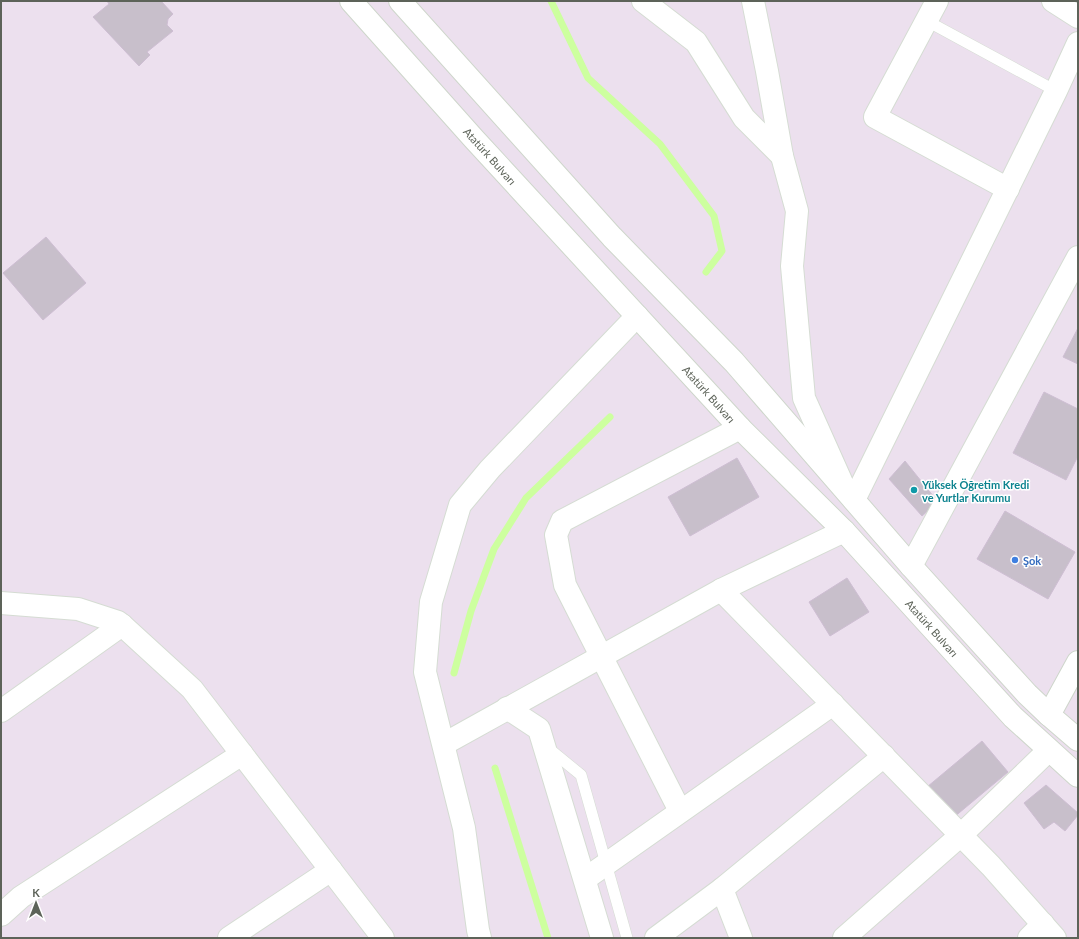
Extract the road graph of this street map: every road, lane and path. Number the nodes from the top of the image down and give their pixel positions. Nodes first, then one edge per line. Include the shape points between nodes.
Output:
1 (351, 1) edge
2 (400, 1) edge
3 (643, 1) edge
4 (753, 1) edge
5 (938, 1) edge
6 (1053, 1) edge
7 (1078, 17) edge
8 (927, 21) junction
9 (1078, 43) edge
10 (1056, 91) junction
11 (782, 156) junction
12 (1008, 189) junction
13 (1078, 257) edge
14 (637, 316) junction
15 (740, 428) junction
16 (850, 496) junction
17 (844, 531) junction
18 (911, 566) junction
19 (722, 590) junction
20 (1, 603) edge
21 (122, 625) junction
22 (601, 655) junction
23 (1078, 662) edge
24 (833, 704) junction
25 (507, 708) junction
26 (1, 710) edge
27 (1049, 715) junction
28 (1078, 740) edge
29 (444, 744) junction
30 (543, 744) junction
31 (1049, 750) junction
32 (242, 754) junction
33 (884, 756) junction
34 (1078, 776) edge
35 (680, 811) junction
36 (961, 835) junction
37 (606, 864) junction
38 (331, 870) junction
39 (585, 879) junction
40 (722, 889) junction
41 (1, 915) edge
42 (1042, 933) edge
43 (229, 938) edge
44 (383, 938) edge
45 (480, 938) edge
46 (602, 938) edge
47 (627, 938) edge
48 (656, 938) edge
49 (741, 938) edge
50 (844, 938) edge

1 - 14 street, Atatürk Bulvarı
2 - 16 street via 612,237 734,362
3 - 11 street via 696,42 744,118
4 - 11 street
5 - 8 street
6 - 7 street
8 - 10 lane
8 - 12 street via 875,117
9 - 10 street
10 - 12 street
11 - 16 street via 797,211 792,266 804,398
12 - 16 street
13 - 18 street
14 - 15 street, Atatürk Bulvarı
14 - 29 street via 490,469 460,505 431,602 425,672
15 - 17 street, Atatürk Bulvarı
15 - 22 street via 562,521 556,534 565,585
16 - 18 street
17 - 19 street
17 - 31 street, Atatürk Bulvarı via 1013,717
18 - 27 street
19 - 22 street
19 - 24 street
20 - 21 street via 78,609
21 - 26 street
21 - 32 street via 192,689
22 - 25 street
22 - 35 street
23 - 27 street
24 - 33 street
24 - 35 street
25 - 29 street
25 - 30 street via 539,729
27 - 28 street
29 - 45 street via 464,828
30 - 37 lane via 581,775
30 - 39 street
31 - 34 street, Atatürk Bulvarı
31 - 36 street
32 - 38 street
32 - 41 street via 21,897
33 - 36 street
33 - 40 street
35 - 37 street
36 - 42 street via 991,866
36 - 50 street
37 - 39 street
37 - 47 lane
38 - 43 street
38 - 44 street
39 - 46 street
40 - 48 street
40 - 49 street

